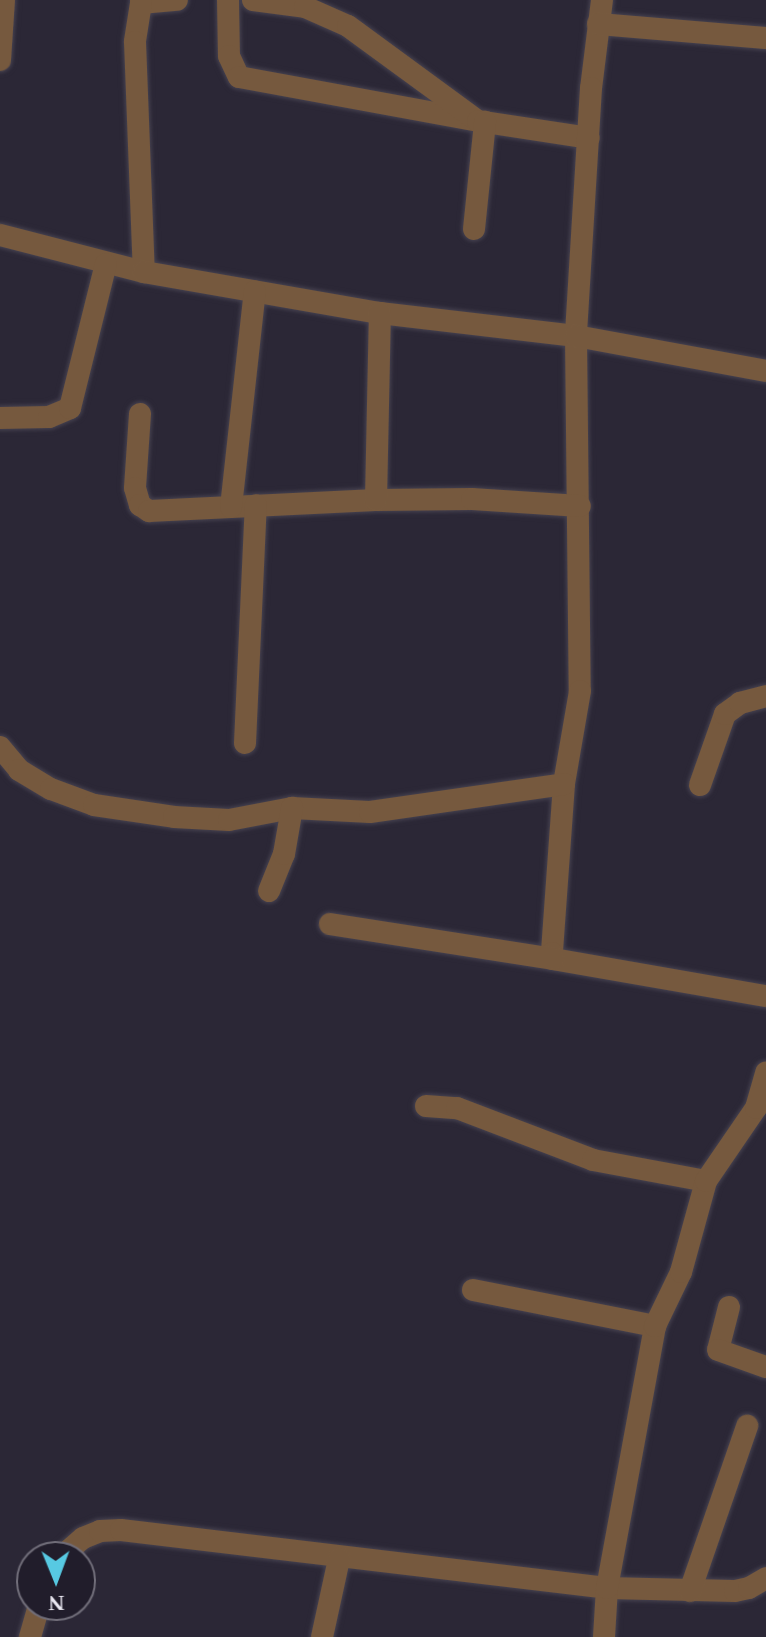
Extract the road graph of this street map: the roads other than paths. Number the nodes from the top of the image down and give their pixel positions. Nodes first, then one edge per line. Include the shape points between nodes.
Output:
1 (4, 0) edge
2 (177, 0) edge
3 (228, 0) edge
4 (253, 0) edge
5 (602, 0) edge
6 (141, 2) edge
7 (598, 24) junction
8 (766, 38) edge
9 (0, 60) edge
10 (482, 122) junction
11 (589, 138) junction
12 (474, 229) dead end
13 (0, 235) edge
14 (106, 264) junction
15 (144, 272) junction
16 (255, 291) junction
17 (380, 313) junction
18 (576, 336) junction
19 (766, 371) edge
20 (140, 414) dead end
21 (0, 418) edge
22 (376, 500) junction
23 (256, 505) junction
24 (580, 506) junction
25 (231, 507) junction
26 (766, 696) edge
27 (245, 743) dead end
28 (0, 747) edge
29 (564, 784) junction
30 (700, 785) dead end
31 (292, 808) junction
32 (269, 891) dead end
33 (330, 924) dead end
34 (553, 959) junction
35 (766, 996) edge
36 (766, 1072) edge
37 (426, 1106) dead end
38 (761, 1112) edge
39 (706, 1181) junction
40 (473, 1290) dead end
41 (729, 1307) dead end
42 (655, 1326) junction
43 (766, 1367) edge
44 (747, 1426) dead end
45 (80, 1541) edge
46 (339, 1559) junction
47 (766, 1578) edge
48 (607, 1588) junction
49 (690, 1591) junction
50 (322, 1637) edge
51 (604, 1637) edge

1 - 9 street
2 - 6 street
3 - 10 street via 229,56 239,77
4 - 10 street via 305,7 348,26
5 - 7 street
6 - 15 street via 135,42
7 - 8 street
7 - 11 street
10 - 11 street
10 - 12 street
11 - 18 street
13 - 14 street
14 - 15 street
14 - 21 street via 70,408 49,417
15 - 16 street
16 - 17 street
16 - 25 street
17 - 18 street
17 - 22 street
18 - 19 street
18 - 24 street
20 - 25 street via 135,488 142,507 156,512
22 - 23 street
22 - 24 street
23 - 25 street
23 - 27 street
24 - 29 street via 580,691
26 - 30 street via 740,703 725,714
28 - 31 street via 19,770 94,805 229,820
29 - 31 street via 370,812
29 - 34 street
31 - 32 street via 284,854
33 - 34 street
34 - 35 street
36 - 38 street
37 - 39 street via 457,1108 593,1160
38 - 39 street
39 - 42 street via 681,1272
40 - 42 street
41 - 43 street via 718,1350
42 - 48 street
44 - 49 street
45 - 46 street via 100,1531 121,1530
46 - 48 street
46 - 50 street
47 - 49 street via 735,1591
48 - 49 street
48 - 51 street

